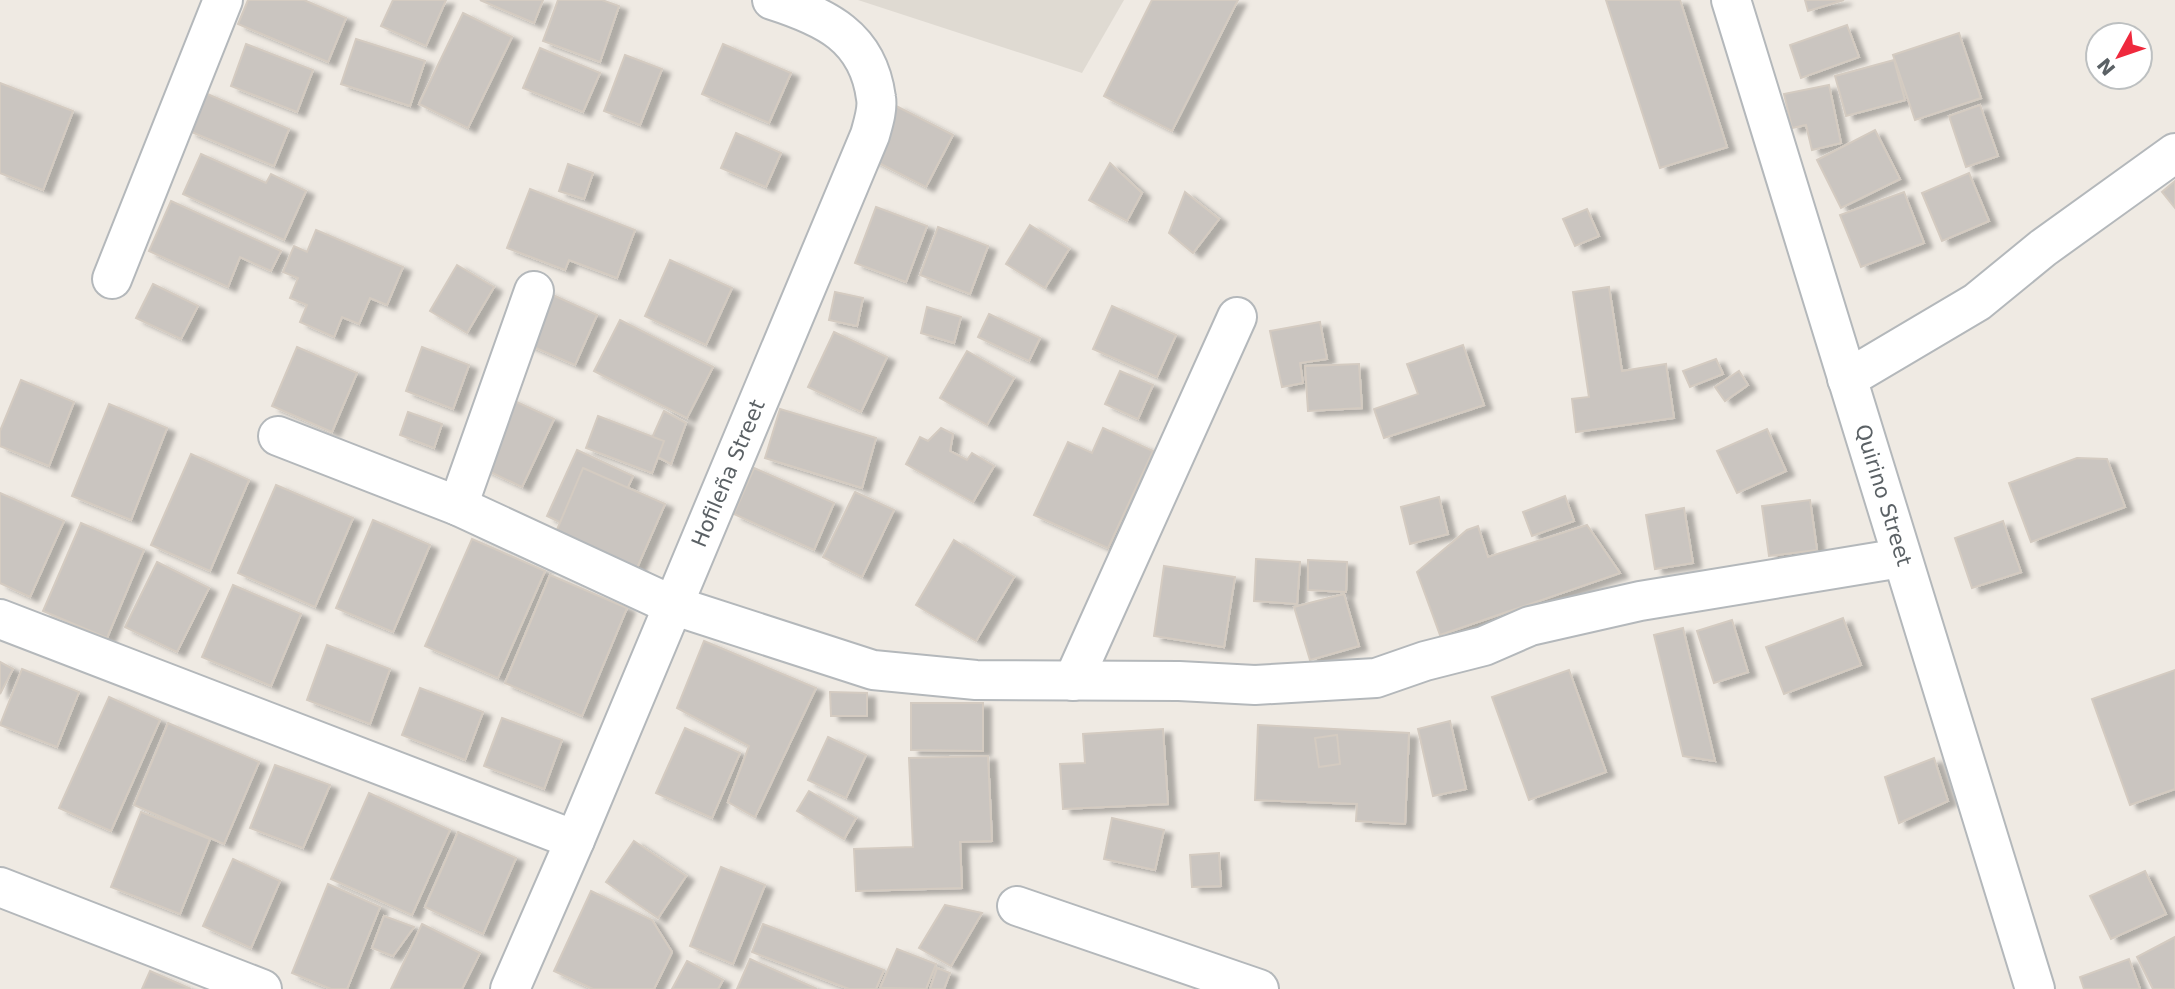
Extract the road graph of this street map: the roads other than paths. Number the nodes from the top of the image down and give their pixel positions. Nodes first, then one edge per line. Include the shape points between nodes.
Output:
1 (223, 0) edge
2 (772, 0) edge
3 (1731, 0) edge
4 (2175, 153) edge
5 (111, 279) dead end
6 (534, 292) dead end
7 (1237, 317) dead end
8 (1847, 379) junction
9 (278, 436) dead end
10 (458, 506) junction
11 (1901, 558) junction
12 (672, 605) junction
13 (0, 619) edge
14 (1073, 681) junction
15 (575, 840) junction
16 (0, 887) edge
17 (1017, 906) dead end
18 (262, 989) edge
19 (510, 989) edge
20 (1259, 989) edge
21 (2035, 989) edge

1 - 5 street
2 - 12 street, Hofileña Street via 813,13 839,30 867,61 877,100 870,135
3 - 8 street, Quirino Street
4 - 8 street via 1977,302
6 - 10 street
7 - 14 street
8 - 11 street, Quirino Street
9 - 10 street
10 - 12 street
11 - 14 street via 1627,604 1530,626 1484,646 1376,678 1255,685
11 - 21 street, Quirino Street
12 - 14 street via 873,670 976,680
12 - 15 street, Hofileña Street
13 - 15 street
15 - 19 street, Hofileña Street
16 - 18 street
17 - 20 street

